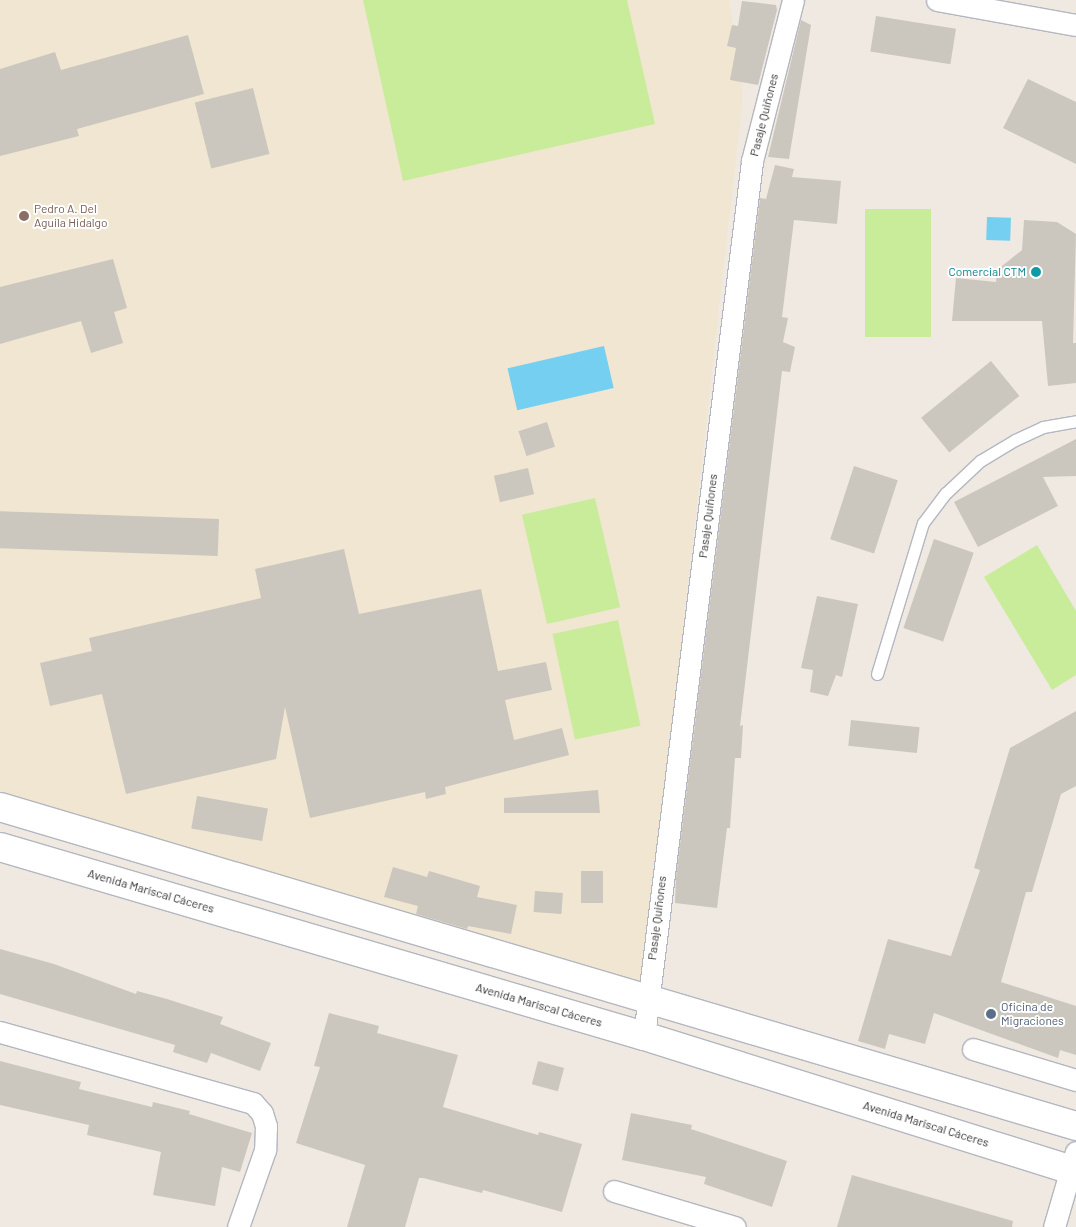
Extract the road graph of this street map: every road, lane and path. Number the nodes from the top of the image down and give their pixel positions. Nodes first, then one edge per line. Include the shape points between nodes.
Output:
1 (793, 0) edge
2 (937, 0) edge
3 (1076, 25) edge
4 (1076, 421) edge
5 (877, 674) dead end
6 (0, 807) edge
7 (0, 846) edge
8 (647, 999) junction
9 (0, 1032) edge
10 (644, 1036) junction
11 (973, 1049) dead end
12 (1076, 1080) edge
13 (1076, 1126) edge
14 (1074, 1164) edge
15 (614, 1191) dead end
16 (238, 1227) edge
17 (735, 1227) edge
18 (1054, 1227) edge

1 - 8 street, Pasaje Quiñones via 752,160
2 - 3 street
4 - 5 lane via 1043,427 980,461 946,494 923,523
6 - 8 main road
7 - 10 main road, Avenida Mariscal Cáceres
8 - 10 street, Pasaje Quiñones
8 - 13 main road
9 - 16 street via 253,1103 262,1113 266,1126 265,1150
10 - 14 main road, Avenida Mariscal Cáceres
11 - 12 street
14 - 18 street
15 - 17 street

